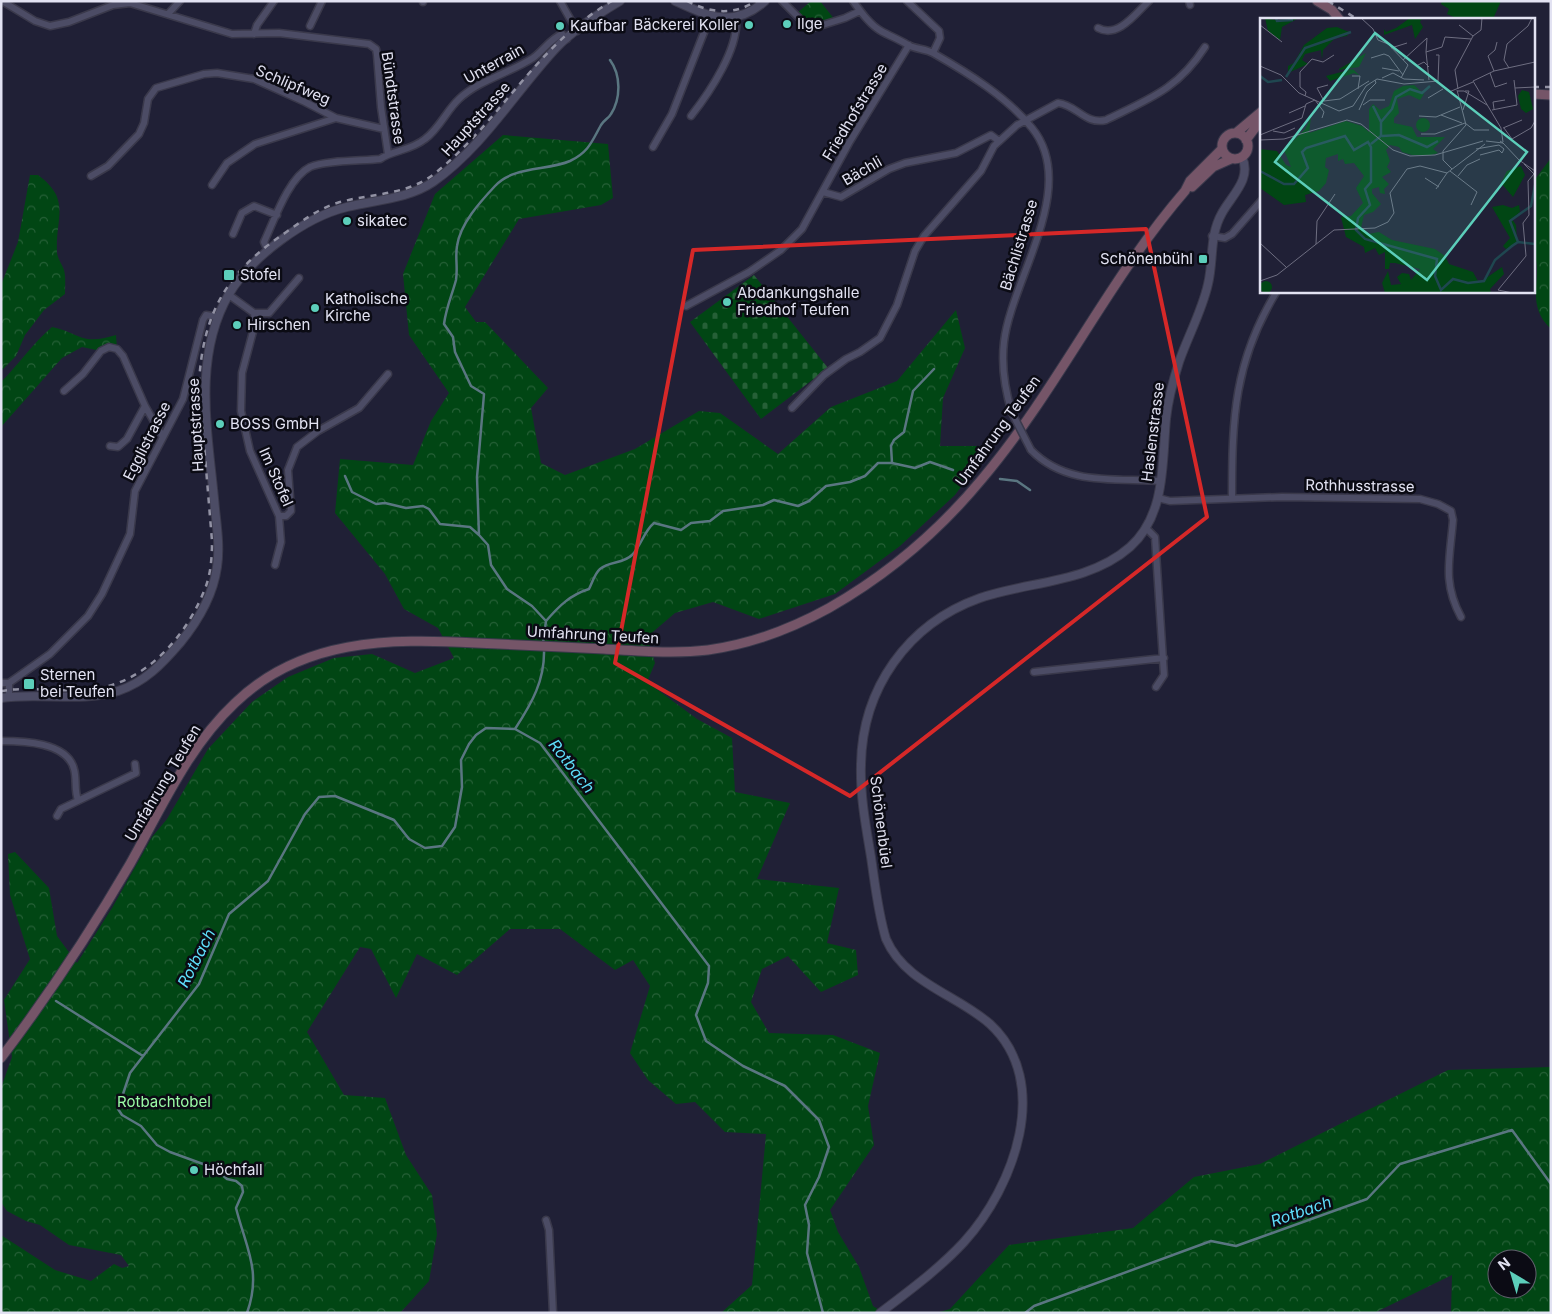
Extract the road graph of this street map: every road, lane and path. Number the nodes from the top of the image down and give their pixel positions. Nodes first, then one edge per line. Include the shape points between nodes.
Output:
1 (2, 1) edge
2 (180, 1) edge
3 (274, 1) edge
4 (322, 1) edge
5 (560, 1) edge
6 (620, 1) edge
7 (675, 1) edge
8 (765, 1) edge
9 (782, 1) edge
10 (853, 1) edge
11 (907, 1) edge
12 (1149, 1) edge
13 (1317, 1) edge
14 (860, 11) junction
15 (168, 14) junction
16 (710, 17) junction
17 (736, 17) junction
18 (1338, 18) edge
19 (310, 26) dead end
20 (1098, 28) dead end
21 (577, 31) junction
22 (254, 34) junction
23 (567, 39) junction
24 (909, 45) junction
25 (1205, 47) dead end
26 (933, 53) junction
27 (1534, 94) edge
28 (1551, 95) edge
29 (1260, 113) edge
30 (691, 116) dead end
31 (336, 118) junction
32 (1026, 121) junction
33 (1260, 121) edge
34 (384, 129) junction
35 (1236, 133) junction
36 (1246, 140) junction
37 (999, 141) junction
38 (653, 146) dead end
39 (1222, 150) junction
40 (388, 154) junction
41 (1242, 157) junction
42 (1231, 158) junction
43 (91, 176) dead end
44 (212, 185) dead end
45 (1185, 191) junction
46 (823, 192) junction
47 (1260, 202) edge
48 (277, 215) junction
49 (233, 234) dead end
50 (1212, 236) junction
51 (268, 251) junction
52 (299, 278) dead end
53 (1276, 292) edge
54 (229, 295) junction
55 (686, 306) dead end
56 (254, 313) junction
57 (218, 317) junction
58 (388, 374) dead end
59 (64, 391) dead end
60 (146, 406) junction
61 (792, 408) dead end
62 (163, 437) junction
63 (110, 446) dead end
64 (1161, 481) junction
65 (1158, 498) junction
66 (1232, 498) junction
67 (279, 516) junction
68 (1146, 528) junction
69 (275, 565) dead end
70 (1000, 592) joint
71 (1460, 618) dead end
72 (1164, 658) junction
73 (1034, 672) dead end
74 (1, 683) edge
75 (9, 683) junction
76 (1156, 687) dead end
77 (5, 697) edge
78 (1, 741) edge
79 (135, 764) dead end
80 (78, 800) junction
81 (57, 816) dead end
82 (1, 1058) edge
83 (546, 1220) dead end
84 (553, 1313) edge
85 (880, 1313) edge

1 - 15 street, Bündtstrasse via 50,26 113,5 130,3
2 - 15 street
3 - 22 street
4 - 19 street
5 - 21 street
6 - 21 street, Hauptstrasse
7 - 16 street
8 - 17 street
9 - 14 street via 810,29
10 - 14 street, Bächlistrasse
11 - 26 street via 940,31
12 - 20 street via 1118,30
13 - 18 main road
14 - 24 street, Bächlistrasse via 881,31
15 - 22 street, Bündtstrasse via 232,34
16 - 17 street
16 - 38 street via 672,114
17 - 30 street via 737,34 712,89
21 - 23 street, Hauptstrasse
22 - 34 street, Bündtstrasse via 279,33 364,42 374,47
23 - 40 street, Unterrain via 562,34 557,36 533,57 468,92 458,99 439,126 425,139 409,149
23 - 51 street, Hauptstrasse via 544,61 491,127 433,182 411,193 326,214
24 - 26 street, Bächlistrasse
24 - 46 street, Friedhofstrasse
25 - 32 street via 1197,61 1172,85 1157,96 1106,120 1090,120 1069,106 1058,103
26 - 32 street, Bächlistrasse via 986,87
27 - 28 main road
29 - 35 main road
31 - 34 street, Schlipfweg
31 - 43 street, Schlipfweg via 254,79 204,74 156,88 148,99 139,134 108,166
31 - 44 street via 255,144 228,163
32 - 37 street
32 - 64 street, Bächlistrasse, bridge via 1043,147 1048,185 1041,226 1012,308 1004,342 1003,372 1012,413 1031,450 1049,466 1074,475
33 - 36 main road
34 - 40 street, Bündtstrasse
35 - 36 main road
35 - 39 main road via 1225,138
36 - 41 main road via 1247,149
37 - 46 street, Bächli via 991,135 956,153 905,163 877,175 841,197
37 - 61 street via 981,170 924,236 915,251 897,305 880,338 830,370
39 - 42 main road
39 - 45 main road, Umfahrung Teufen via 1190,181
40 - 48 street, Unterrain via 380,159 311,166 296,178
41 - 42 main road
41 - 50 street, Haslenstrasse via 1243,179 1222,211
42 - 45 main road, Umfahrung Teufen via 1213,167
45 - 82 main road, Umfahrung Teufen via 1121,274 1038,403 967,497 910,552 870,582 808,619 769,636 707,650 648,652 404,640 358,644 320,652 289,664 262,680 236,702 208,733 92,928
46 - 55 street via 802,229 781,250 749,272
47 - 50 street via 1232,234 1225,238
48 - 49 street via 254,206 242,213
48 - 51 street, Unterrain via 264,242
50 - 64 street, Haslenstrasse via 1208,284 1169,396
51 - 54 street, Hauptstrasse via 246,271
52 - 56 street via 269,314
53 - 66 street via 1260,319 1239,382 1232,445
54 - 56 street
54 - 57 street, Hauptstrasse
56 - 67 street, Im Stofel via 255,324 242,373 241,411 250,451
57 - 62 street, Egglistrasse via 206,315 203,320 183,399
57 - 77 street, Hauptstrasse via 205,384 218,559 212,589 201,614 166,660 150,675 129,686 93,696
58 - 67 street via 359,408 318,430 296,447 288,470 291,511 286,516
59 - 60 street via 83,374 100,351 109,347 117,349 123,356
60 - 62 street
60 - 63 street via 127,439 118,447
62 - 75 street, Egglistrasse via 135,491 130,534 102,594 88,616 50,654
64 - 65 street, Haslenstrasse
65 - 66 street, Rothhusstrasse via 1170,502
65 - 68 street, Haslenstrasse
66 - 71 street, Rothhusstrasse via 1420,500 1438,504 1451,511 1453,520 1448,585
67 - 69 street, Im Stofel via 281,542
68 - 70 street, Haslenstrasse via 1130,546 1094,570
68 - 72 street via 1155,537
70 - 85 street, Schönenbüel via 941,616 912,639 892,662 876,690 862,739 864,813 882,928 890,947 898,960 915,975 987,1022 1010,1046 1017,1061 1023,1097 1011,1162 980,1222 925,1279
72 - 73 street
72 - 76 street via 1164,675
74 - 75 street
75 - 77 street
78 - 80 street via 38,742 65,756 74,767
79 - 80 street via 136,773
80 - 81 street via 61,809
83 - 84 street

